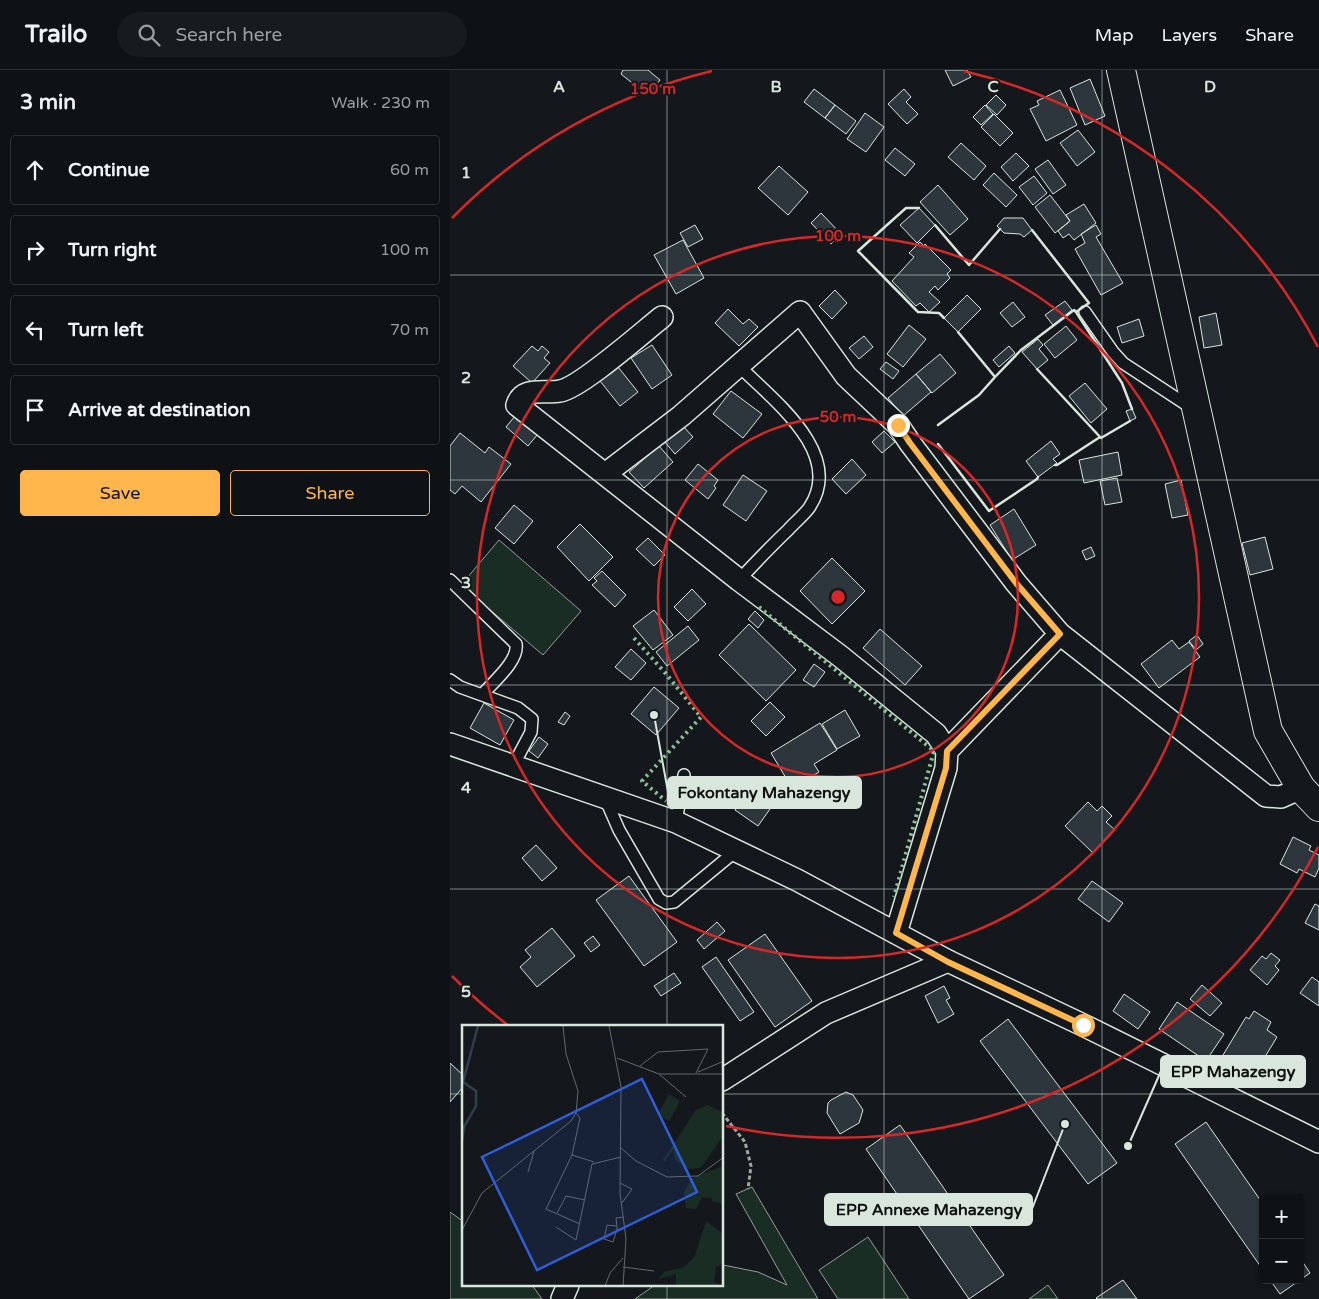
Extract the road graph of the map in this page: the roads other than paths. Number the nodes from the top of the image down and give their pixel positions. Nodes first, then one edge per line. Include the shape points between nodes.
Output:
1 (1121, 70) edge
2 (1085, 312) dead end
3 (662, 317) dead end
4 (739, 366) junction
5 (1197, 412) junction
6 (605, 474) junction
7 (450, 580) edge
8 (739, 580) junction
9 (1060, 634) junction
10 (450, 680) edge
11 (482, 695) junction
12 (450, 744) edge
13 (947, 751) junction
14 (513, 766) junction
15 (684, 775) dead end
16 (605, 798) junction
17 (1310, 798) edge
18 (676, 822) junction
19 (737, 850) junction
20 (896, 933) junction
21 (948, 962) junction
22 (724, 1079) edge
23 (1319, 1142) edge
24 (568, 1286) edge
25 (562, 1299) edge

1 - 5 main road
2 - 5 lane via 1123,363
3 - 6 street via 585,378 562,391 525,394 519,398 517,405
4 - 6 street via 681,416
4 - 8 lane via 794,421 811,444 820,472 817,491 809,508
4 - 9 street via 800,312 846,376 898,425 1016,583
5 - 17 main road via 1268,731
6 - 8 street
7 - 11 lane via 516,644 514,659
8 - 13 street via 936,734
9 - 13 street
9 - 17 street via 1266,796
10 - 11 lane
11 - 14 lane via 518,708 532,719 532,732
12 - 14 street
13 - 20 street via 946,768
14 - 16 street
15 - 18 lane
16 - 18 street
16 - 19 lane via 619,830 659,898 666,903 674,902
18 - 19 street
19 - 20 street
20 - 21 street
21 - 22 street via 826,1013
21 - 23 street
24 - 25 street

